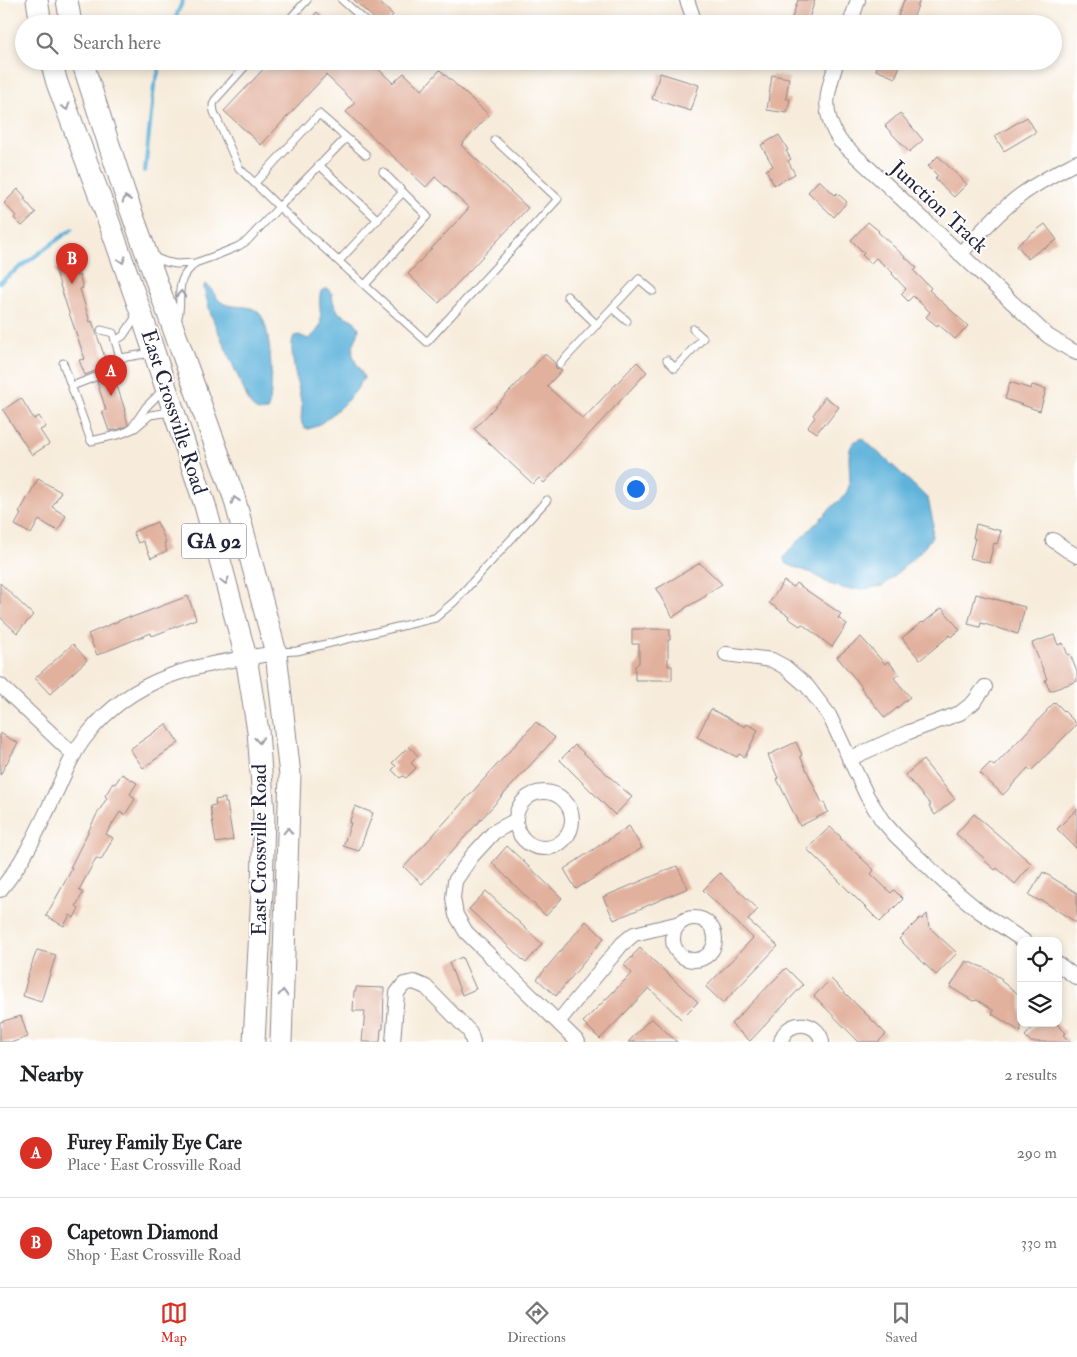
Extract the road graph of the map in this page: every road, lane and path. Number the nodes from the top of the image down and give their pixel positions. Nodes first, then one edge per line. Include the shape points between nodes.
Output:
1 (37, 0) edge
2 (67, 0) edge
3 (307, 0) edge
4 (342, 0) edge
5 (687, 0) edge
6 (858, 0) edge
7 (692, 14) dead end
8 (40, 15) edge
9 (70, 15) edge
10 (293, 15) edge
11 (359, 15) edge
12 (853, 15) edge
13 (53, 70) edge
14 (85, 70) edge
15 (242, 70) edge
16 (834, 70) edge
17 (346, 138) junction
18 (495, 140) dead end
19 (366, 155) dead end
20 (1077, 162) edge
21 (320, 165) junction
22 (383, 172) dead end
23 (254, 183) junction
24 (403, 192) junction
25 (279, 207) junction
26 (378, 220) junction
27 (146, 254) junction
28 (960, 254) junction
29 (339, 261) junction
30 (195, 263) junction
31 (365, 285) junction
32 (653, 292) dead end
33 (567, 296) dead end
34 (612, 308) junction
35 (140, 310) junction
36 (626, 321) dead end
37 (597, 324) junction
38 (173, 328) junction
39 (693, 329) dead end
40 (101, 330) dead end
41 (115, 341) junction
42 (154, 353) junction
43 (1077, 353) edge
44 (120, 358) junction
45 (667, 360) dead end
46 (64, 363) dead end
47 (560, 364) dead end
48 (72, 386) junction
49 (166, 386) junction
50 (174, 411) junction
51 (130, 429) junction
52 (546, 500) dead end
53 (1053, 540) dead end
54 (1077, 556) edge
55 (276, 652) junction
56 (726, 654) dead end
57 (246, 657) junction
58 (0, 685) edge
59 (985, 687) dead end
60 (74, 755) junction
61 (850, 759) junction
62 (516, 820) junction
63 (0, 890) edge
64 (680, 923) dead end
65 (1018, 937) edge
66 (1062, 966) edge
67 (1076, 975) edge
68 (558, 1022) junction
69 (254, 1042) edge
70 (281, 1042) edge
71 (393, 1042) edge
72 (473, 1042) edge
73 (578, 1042) edge
74 (781, 1042) edge
75 (822, 1042) edge

1 - 8 main road
2 - 9 main road
3 - 10 lane
4 - 11 lane
5 - 7 street
6 - 12 street
13 -> 35 main road, East Crossville Road / GA 92
27 -> 14 main road, East Crossville Road / GA 92
15 - 23 lane via 213,105 239,168
16 - 28 street, Junction Track via 827,97 833,131
17 - 19 lane
17 - 21 lane
17 - 23 lane via 319,114
18 - 31 lane via 558,199 427,342
20 - 28 street via 1021,195
21 - 25 lane
21 - 26 lane
22 - 24 lane
23 - 25 lane
24 - 26 lane
24 - 31 lane via 427,216
25 - 29 lane
25 - 30 lane via 237,248
26 - 29 lane
27 - 30 lane via 176,264
27 - 38 main road, East Crossville Road / GA 92
28 - 43 street, Junction Track via 1048,336
29 - 31 lane
38 -> 30 lane via 179,317 181,283
32 - 34 lane via 639,279
33 - 37 lane
34 - 36 lane
34 - 37 lane
35 - 41 lane via 123,336
35 - 42 main road, East Crossville Road / GA 92
37 - 47 lane
55 -> 38 main road, East Crossville Road / GA 92 via 234,497
39 - 45 lane via 703,338 675,368
40 - 41 lane via 112,333
41 - 44 lane
42 - 44 lane
42 - 49 main road, East Crossville Road / GA 92
44 - 48 lane via 111,371
46 - 48 lane
48 - 51 lane via 92,441
49 - 50 main road, East Crossville Road / GA 92
49 - 51 lane
50 - 51 lane via 150,415
50 -> 57 main road, East Crossville Road / GA 92
52 - 55 lane via 455,601 435,618 297,651
53 - 54 street
55 - 57 street
70 -> 55 main road, East Crossville Road / GA 92 via 290,775
56 - 61 street via 772,660 786,667 807,686 828,715
57 - 60 street via 178,672 142,687 102,717
57 -> 69 main road, East Crossville Road / GA 92 via 258,731 264,814
58 - 60 street
59 - 61 street via 960,714 909,732
60 - 63 street via 26,853
61 - 65 street via 867,796 896,836 979,911
62 - 62 street via 524,839 543,848 563,841 571,829 572,815 565,802 545,792 525,800
62 - 68 street via 494,832 455,881 456,916 466,932
64 - 68 street via 634,934 622,944
66 - 67 street
68 - 73 street
71 - 72 street via 397,994 404,984 414,982 426,987 470,1032
74 - 75 street via 790,1027 804,1024 817,1031

